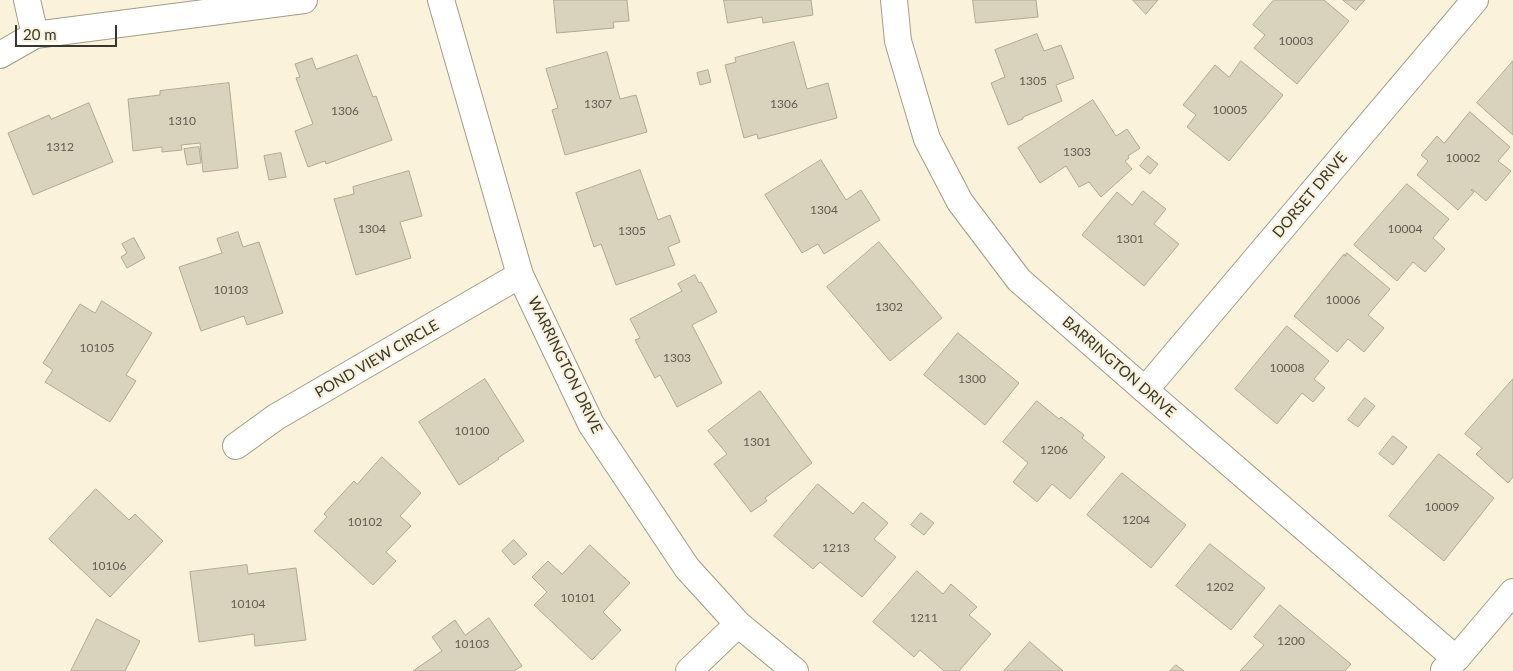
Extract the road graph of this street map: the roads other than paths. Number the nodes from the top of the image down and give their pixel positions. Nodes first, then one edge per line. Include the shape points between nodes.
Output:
1 (27, 0) edge
2 (304, 0) edge
3 (441, 0) edge
4 (894, 0) edge
5 (1475, 0) edge
6 (34, 35) junction
7 (0, 55) edge
8 (520, 275) junction
9 (1145, 390) junction
10 (236, 446) dead end
11 (1513, 592) edge
12 (738, 624) junction
13 (1449, 665) edge
14 (689, 671) edge
15 (795, 671) edge

1 - 6 street
2 - 6 street
3 - 8 street, WARRINGTON DRIVE
4 - 9 street, BARRINGTON DRIVE via 898,41 927,139 960,202 1020,280
5 - 9 street, DORSET DRIVE
6 - 7 street
8 - 10 street, POND VIEW CIRCLE via 276,417
8 - 12 street, WARRINGTON DRIVE via 591,424 687,568
9 - 13 street, BARRINGTON DRIVE
11 - 13 street
12 - 14 street
12 - 15 street, WARRINGTON DRIVE

